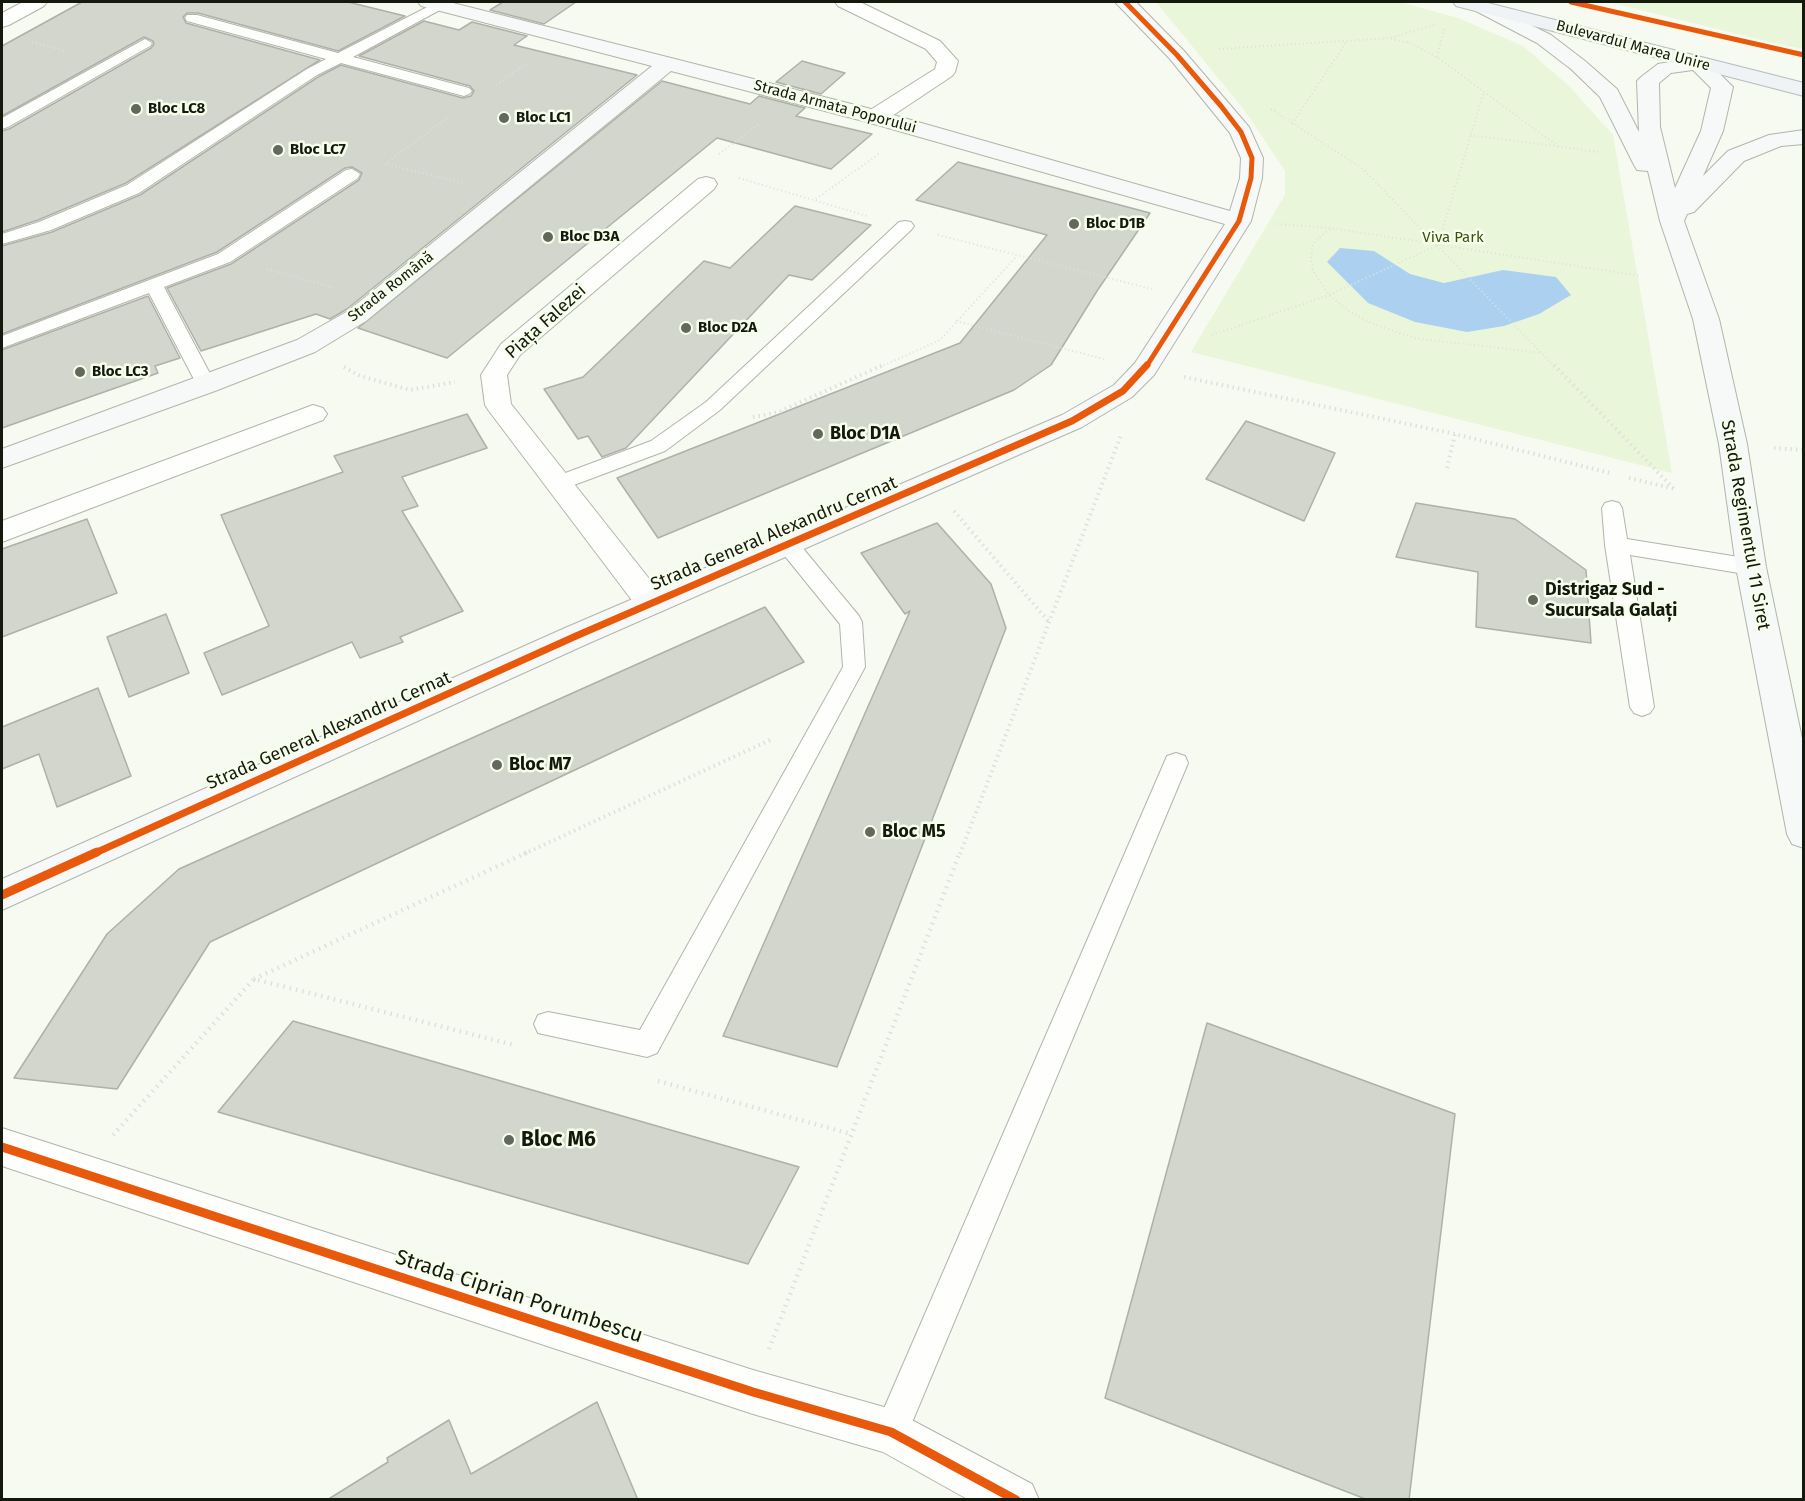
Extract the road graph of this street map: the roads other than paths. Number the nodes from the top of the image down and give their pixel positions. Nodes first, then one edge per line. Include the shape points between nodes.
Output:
1 (37, 2) edge
2 (845, 2) edge
3 (1125, 2) edge
4 (435, 3) edge
5 (1473, 4) edge
6 (192, 18) dead end
7 (2, 21) edge
8 (145, 43) dead end
9 (341, 58) junction
10 (668, 63) junction
11 (1698, 63) junction
12 (1803, 90) edge
13 (464, 91) road end
14 (875, 117) junction
15 (2, 124) edge
16 (1803, 137) edge
17 (352, 174) dead end
18 (714, 178) road end
19 (1239, 221) junction
20 (1672, 221) junction
21 (905, 226) dead end
22 (2, 239) edge
23 (154, 284) junction
24 (2, 342) edge
25 (206, 385) junction
26 (313, 414) dead end
27 (2, 459) edge
28 (559, 483) junction
29 (1612, 508) dead end
30 (2, 532) edge
31 (788, 545) junction
32 (1616, 545) junction
33 (1750, 567) junction
34 (651, 603) junction
35 (1642, 707) dead end
36 (1176, 763) dead end
37 (1803, 834) edge
38 (2, 895) edge
39 (548, 1024) dead end
40 (2, 1147) edge
41 (891, 1432) junction
42 (1016, 1500) edge

1 - 7 street
2 - 14 street via 933,45 948,61 945,72
3 - 19 street, Strada General Alexandru Cernat via 1177,55 1241,132 1252,158 1251,178
4 - 9 lane
4 - 10 street, Strada Armata Poporului
5 - 11 main road, Bulevardul Marea Unire
5 - 20 street via 1544,39 1609,94
6 - 9 lane
8 - 15 lane
9 - 13 lane
9 - 22 lane via 312,72 133,189 45,226
10 - 14 street, Strada Armata Poporului
10 - 25 street, Strada Română via 357,316 306,346
11 - 12 main road, Bulevardul Marea Unire
11 - 20 street via 1722,87 1712,131
11 - 20 street via 1665,68 1648,81 1649,127
14 - 19 street, Strada Armata Poporului
16 - 20 street via 1777,140 1736,156
17 - 23 lane via 224,258
18 - 28 street, Piața Falezei via 510,350 494,375 498,405
19 - 31 street, Strada General Alexandru Cernat via 1149,362 1123,391 1072,421
20 - 33 street, Strada Regimentul 11 Siret via 1706,319 1733,444
21 - 28 lane via 712,406 658,446
23 - 24 lane
23 - 25 lane
25 - 27 street, Strada Română
26 - 30 street
28 - 34 street, Piața Falezei
29 - 32 lane
31 - 34 street, Strada General Alexandru Cernat
31 - 39 lane via 851,622 854,667 647,1044
32 - 33 lane
32 - 35 lane
33 - 37 street, Strada Regimentul 11 Siret
34 - 38 street, Strada General Alexandru Cernat
36 - 41 lane
40 - 41 street, Strada Ciprian Porumbescu via 753,1392
41 - 42 street, Strada Ciprian Porumbescu

